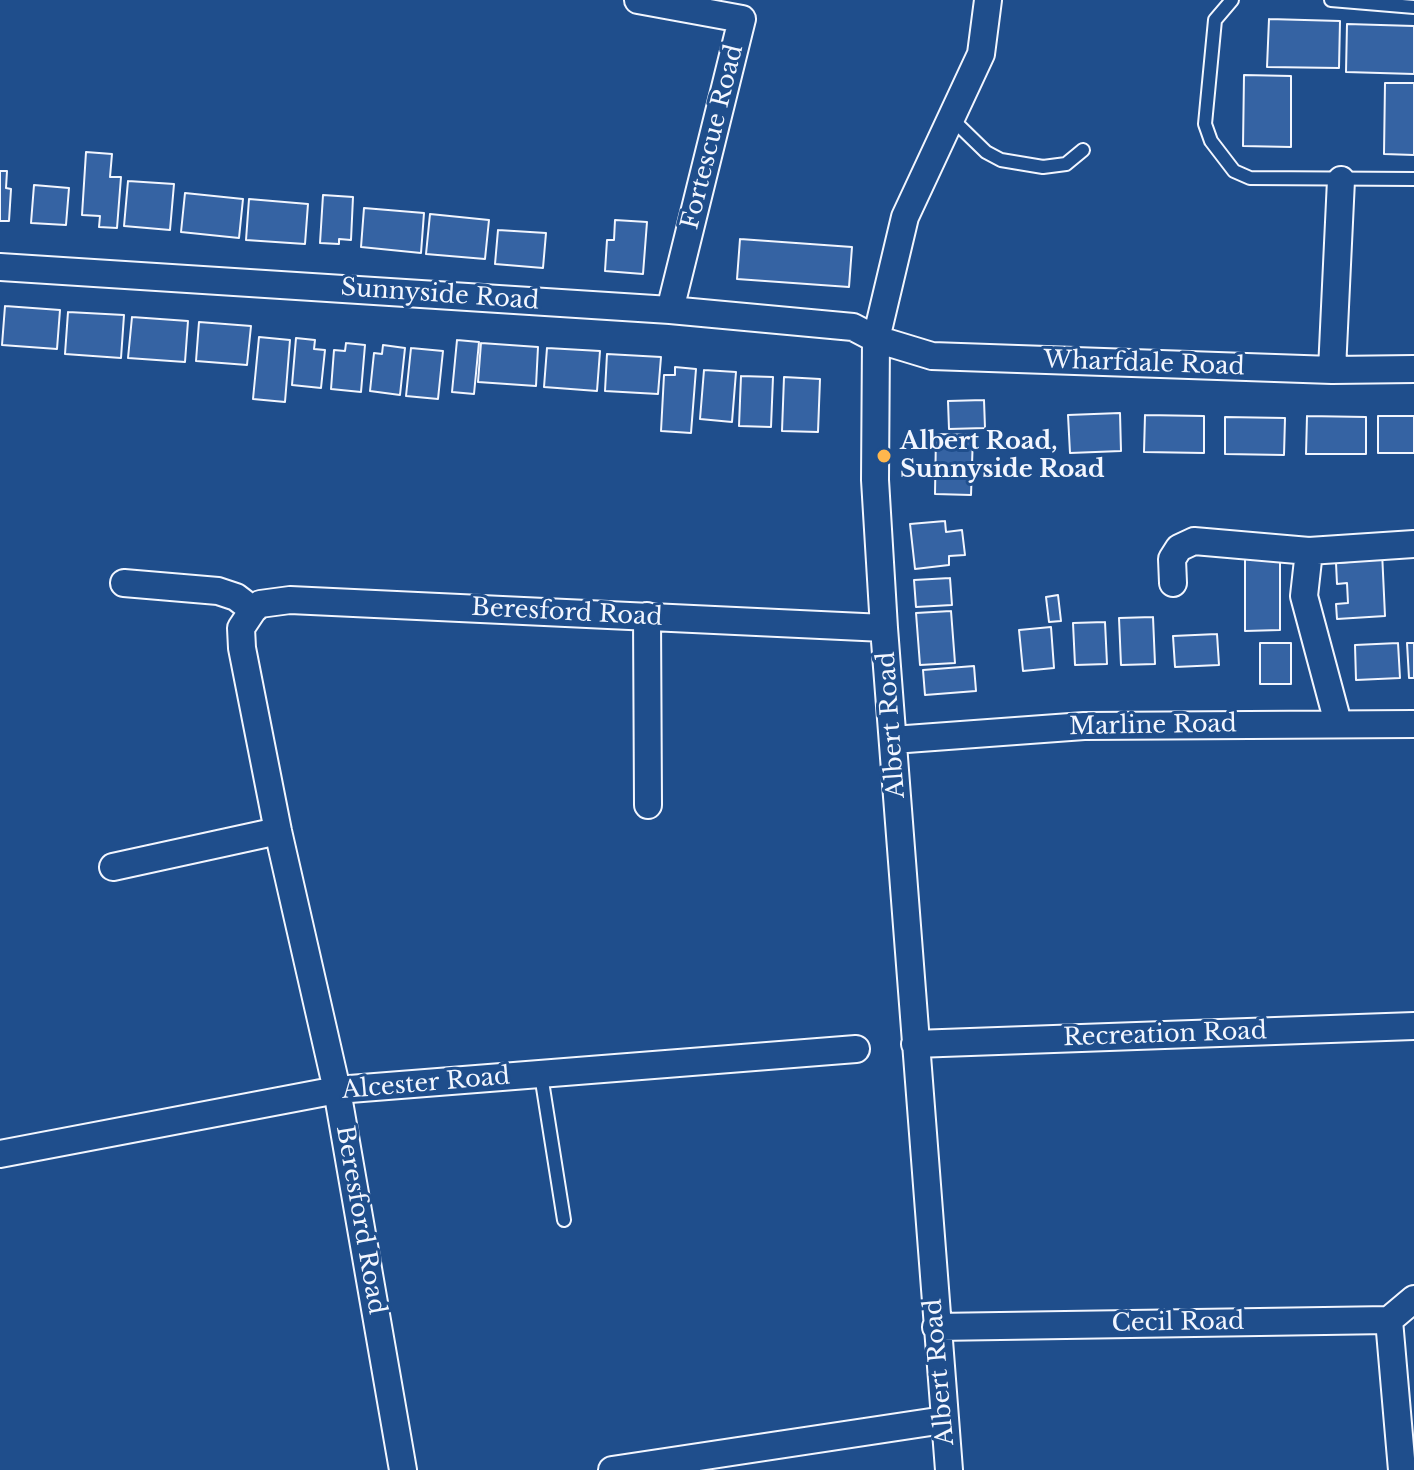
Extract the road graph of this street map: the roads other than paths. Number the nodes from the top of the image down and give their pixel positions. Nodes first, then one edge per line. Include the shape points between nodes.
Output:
1 (638, 0) edge
2 (988, 0) edge
3 (1232, 0) edge
4 (1331, 0) edge
5 (1414, 7) edge
6 (951, 118) junction
7 (1083, 150) dead end
8 (1414, 179) edge
9 (1341, 180) junction
10 (0, 267) edge
11 (670, 310) junction
12 (876, 339) junction
13 (1414, 369) edge
14 (1332, 370) junction
15 (1414, 544) edge
16 (1309, 551) junction
17 (124, 583) dead end
18 (1173, 583) dead end
19 (253, 610) junction
20 (647, 616) junction
21 (884, 628) junction
22 (1338, 723) junction
23 (1414, 724) edge
24 (893, 740) junction
25 (648, 805) dead end
26 (278, 831) junction
27 (113, 867) dead end
28 (1414, 1026) edge
29 (915, 1044) junction
30 (856, 1049) dead end
31 (541, 1075) junction
32 (337, 1090) junction
33 (0, 1154) edge
34 (564, 1220) dead end
35 (1414, 1299) edge
36 (1389, 1320) junction
37 (936, 1327) junction
38 (944, 1420) junction
39 (403, 1470) edge
40 (612, 1470) edge
41 (949, 1470) edge
42 (1402, 1470) edge

1 - 11 street, Fortescue Road via 742,19
2 - 6 street, Albert Road via 981,54
3 - 9 lane via 1221,9 1213,31 1205,124 1211,141 1234,171 1250,178
4 - 5 lane
6 - 7 lane via 1001,160 1043,167 1066,164
6 - 12 street, Albert Road via 905,217
8 - 9 lane
9 - 14 street
10 - 11 street, Sunnyside Road
11 - 12 street, Sunnyside Road via 853,327
12 - 14 street, Wharfdale Road via 932,356
12 - 21 street, Albert Road via 875,480
13 - 14 street, Wharfdale Road
15 - 16 street
16 - 18 street via 1194,541 1179,548 1172,559
16 - 22 street via 1304,596
17 - 19 street via 218,591
19 - 20 street, Beresford Road via 290,600
19 - 26 street, Beresford Road via 244,620 240,640
20 - 21 street, Beresford Road
20 - 25 street
21 - 24 street, Albert Road
22 - 23 street, Marline Road
22 - 24 street, Marline Road via 1084,726
24 - 29 street, Albert Road
26 - 27 street
26 - 32 street, Beresford Road
28 - 29 street, Recreation Road
29 - 37 street, Albert Road
30 - 31 street, Alcester Road
31 - 32 street, Alcester Road
31 - 34 lane
32 - 33 street, Alcester Road
32 - 39 street, Beresford Road
35 - 36 street
36 - 37 street, Cecil Road
36 - 42 street
37 - 38 street, Albert Road
38 - 40 street
38 - 41 street, Albert Road

